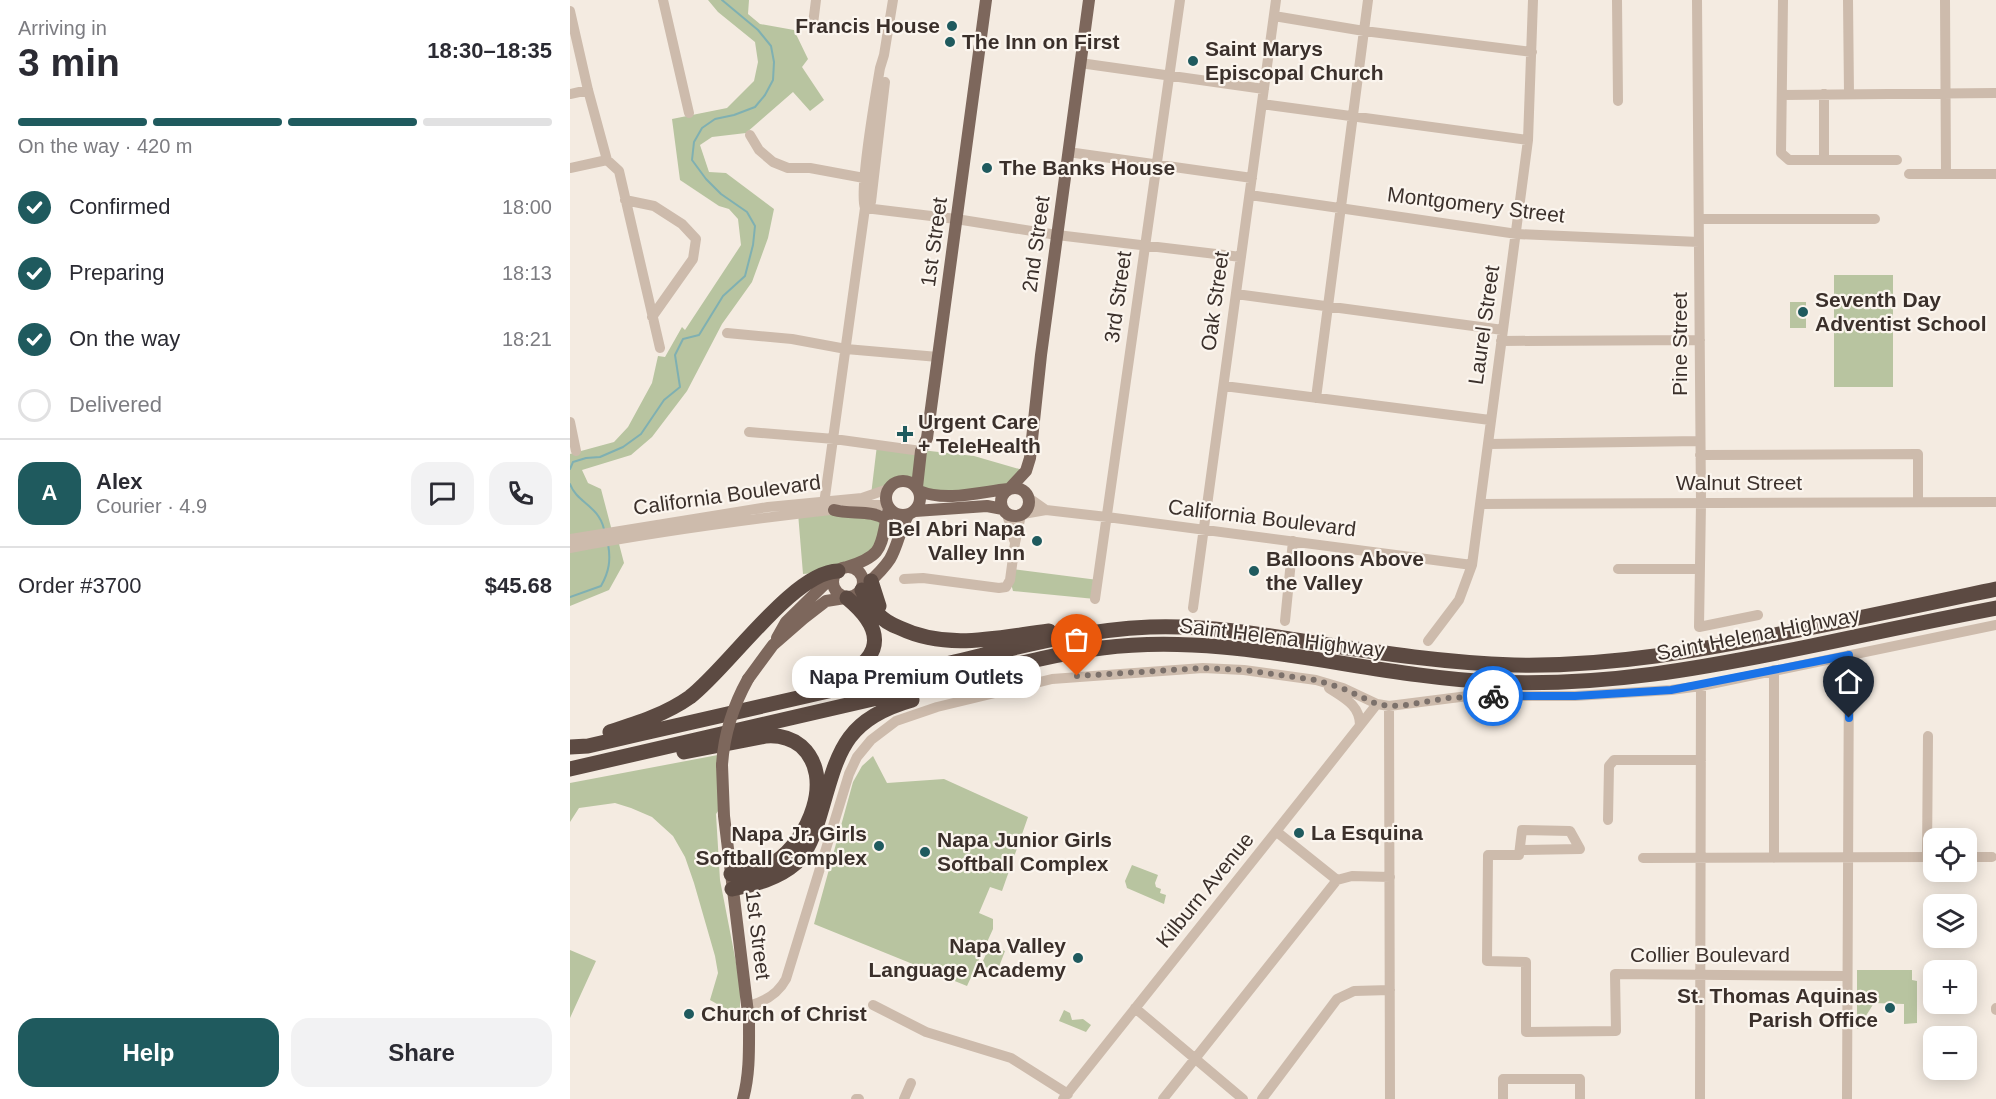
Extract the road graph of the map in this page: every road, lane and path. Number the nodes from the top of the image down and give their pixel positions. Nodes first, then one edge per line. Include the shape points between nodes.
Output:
1 (663, 0) edge
2 (816, 0) edge
3 (894, 0) edge
4 (986, 0) edge
5 (1089, 0) edge
6 (1180, 0) edge
7 (1276, 0) edge
8 (1368, 0) edge
9 (1533, 0) edge
10 (1617, 0) edge
11 (1697, 0) edge
12 (1783, 0) edge
13 (1848, 0) edge
14 (1945, 0) edge
15 (570, 14) edge
16 (1274, 16) junction
17 (813, 24) dead end
18 (1364, 31) junction
19 (1532, 52) junction
20 (884, 55) junction
21 (1080, 63) junction
22 (1169, 76) junction
23 (1264, 89) junction
24 (588, 90) junction
25 (1945, 93) junction
26 (1996, 93) edge
27 (570, 94) edge
28 (1824, 94) junction
29 (1849, 94) junction
30 (1782, 95) junction
31 (1617, 101) dead end
32 (1262, 104) junction
33 (689, 113) dead end
34 (1353, 118) junction
35 (750, 135) dead end
36 (1528, 140) junction
37 (1068, 152) junction
38 (607, 160) junction
39 (1824, 160) junction
40 (1896, 160) dead end
41 (1157, 164) junction
42 (570, 168) edge
43 (1909, 174) dead end
44 (1946, 174) junction
45 (1996, 174) edge
46 (864, 178) junction
47 (1252, 178) junction
48 (1250, 195) junction
49 (625, 200) junction
50 (1341, 207) junction
51 (865, 208) junction
52 (956, 219) junction
53 (1699, 219) junction
54 (1875, 219) dead end
55 (1517, 234) junction
56 (1057, 235) junction
57 (1699, 242) junction
58 (1145, 246) junction
59 (1241, 257) junction
60 (1236, 294) junction
61 (1328, 307) junction
62 (652, 317) junction
63 (727, 333) dead end
64 (1502, 335) junction
65 (1700, 340) junction
66 (660, 348) dead end
67 (846, 348) junction
68 (938, 357) junction
69 (1224, 386) junction
70 (1316, 398) junction
71 (1490, 420) junction
72 (570, 422) edge
73 (749, 432) dead end
74 (834, 439) junction
75 (1700, 441) junction
76 (1488, 444) junction
77 (576, 451) dead end
78 (921, 451) junction
79 (1700, 455) junction
80 (888, 489) junction
81 (918, 489) junction
82 (1009, 489) junction
83 (1029, 498) junction
84 (1918, 501) junction
85 (1996, 502) edge
86 (1701, 503) junction
87 (789, 504) junction
88 (1481, 504) junction
89 (827, 507) junction
90 (1046, 510) junction
91 (888, 511) junction
92 (1005, 511) junction
93 (912, 513) junction
94 (1022, 514) junction
95 (761, 517) junction
96 (1107, 517) junction
97 (1204, 530) junction
98 (617, 535) junction
99 (570, 539) edge
100 (587, 541) junction
101 (1293, 541) junction
102 (1015, 543) junction
103 (570, 549) edge
104 (1472, 565) junction
105 (1618, 569) dead end
106 (1700, 569) junction
107 (840, 570) junction
108 (904, 579) dead end
109 (865, 587) junction
110 (1996, 590) edge
111 (846, 598) junction
112 (1095, 599) dead end
113 (1193, 608) dead end
114 (1996, 608) edge
115 (1758, 615) dead end
116 (1285, 621) dead end
117 (1996, 625) edge
118 (1199, 627) junction
119 (1428, 641) dead end
120 (774, 645) junction
121 (1062, 655) junction
122 (1849, 655) junction
123 (1774, 670) junction
124 (1316, 680) junction
125 (1701, 686) junction
126 (1377, 704) junction
127 (1389, 706) junction
128 (1360, 725) junction
129 (676, 726) junction
130 (1928, 735) dead end
131 (570, 747) edge
132 (1701, 760) junction
133 (570, 769) edge
134 (1608, 820) dead end
135 (1930, 828) edge
136 (1277, 832) junction
137 (1520, 850) junction
138 (1849, 857) junction
139 (1923, 857) edge
140 (1977, 857) edge
141 (1992, 857) dead end
142 (1642, 858) dead end
143 (1701, 858) junction
144 (1774, 858) junction
145 (1390, 877) junction
146 (1337, 880) junction
147 (732, 881) junction
148 (1701, 973) junction
149 (1847, 976) junction
150 (1390, 990) junction
151 (873, 1005) dead end
152 (748, 1006) junction
153 (1135, 1008) junction
154 (1195, 1057) junction
155 (911, 1083) dead end
156 (1065, 1096) edge
157 (743, 1099) edge
158 (904, 1099) edge
159 (1163, 1099) edge
160 (1243, 1099) edge
161 (1262, 1099) edge
162 (1390, 1099) edge
163 (1503, 1099) edge
164 (1580, 1099) edge
165 (1700, 1099) edge
166 (1847, 1099) edge

1 - 33 street
2 - 17 street
3 - 20 street
4 - 52 main road, 1st Street
5 - 21 main road, 2nd Street
6 - 22 street, 3rd Street
7 - 16 street, Oak Street
8 - 18 street
9 - 19 street, Laurel Street
10 - 31 street
11 - 53 street, Pine Street
12 - 30 street
13 - 29 street
14 - 25 street
15 - 24 street
16 - 18 street
16 - 23 street, Oak Street
18 - 19 street
18 - 34 street
19 - 36 street, Laurel Street
20 - 46 street
20 - 51 street via 886,70 871,202
21 - 22 street
21 - 37 main road, 2nd Street
22 - 23 street
22 - 41 street, 3rd Street
23 - 32 street, Oak Street
24 - 27 street
24 - 38 street
25 - 26 street
25 - 29 street
25 - 44 street
28 - 29 street
28 - 30 street
28 - 39 street
30 - 39 street via 1781,153 1789,160
32 - 34 street
32 - 47 street, Oak Street
34 - 36 street
34 - 50 street
35 - 46 street via 759,150 780,165
36 - 55 street, Laurel Street
37 - 41 street
37 - 56 main road, 2nd Street
38 - 42 street
38 - 49 street via 619,171
39 - 40 street
41 - 47 street
41 - 58 street, 3rd Street
43 - 44 street
44 - 45 street
46 - 51 street
47 - 48 street, Oak Street
48 - 50 street, Montgomery Street
48 - 59 street, Oak Street
49 - 62 street
49 - 62 street via 654,206 682,224 696,239 693,259
50 - 55 street, Montgomery Street
50 - 61 street
51 - 52 street
51 - 67 street
52 - 56 street
52 - 68 main road, 1st Street
53 - 54 street
53 - 57 street, Pine Street
55 - 57 street, Montgomery Street
55 - 64 street, Laurel Street
56 - 58 street
56 - 82 main road, 2nd Street via 1030,458 1026,471
57 - 65 street, Pine Street
58 - 59 street
58 - 96 street, 3rd Street
59 - 60 street, Oak Street
60 - 61 street
60 - 69 street, Oak Street
61 - 64 street
61 - 70 street
62 - 66 street
63 - 67 street
64 - 65 street
64 - 71 street, Laurel Street
65 - 75 street, Pine Street
67 - 68 street
67 - 74 street
68 - 78 main road, 1st Street via 927,438
69 - 70 street
69 - 97 street, Oak Street
70 - 71 street
71 - 76 street, Laurel Street
72 - 77 street
73 - 74 street
74 - 78 street
74 - 89 street
75 - 76 street
75 - 79 street, Pine Street
76 - 88 street, Laurel Street
78 - 81 main road, 1st Street
79 - 84 street via 1918,454
79 - 86 street, Pine Street
80 - 81 main road via 902,481
80 - 89 street, California Boulevard
80 - 91 main road
81 - 82 main road via 943,496
81 - 93 main road via 920,502
82 - 83 main road via 1024,490
82 - 92 main road via 1001,500
83 - 90 street, California Boulevard
83 - 94 main road via 1028,508
84 - 85 street, Walnut Street
84 - 86 street, Walnut Street
86 - 88 street, Walnut Street
86 - 106 street, Pine Street
87 - 89 street, California Boulevard
87 - 95 street via 785,509 761,511
87 - 98 street, California Boulevard
88 - 104 street, Laurel Street
89 - 91 main road via 847,513
89 - 95 street, California Boulevard
90 - 94 street, California Boulevard
90 - 96 street, California Boulevard
91 - 93 main road
91 - 107 main road, 1st Street via 880,548 869,559
92 - 93 main road via 987,506
92 - 94 main road via 1014,516
92 - 102 street
93 - 109 main road, 1st Street via 900,528 891,557
94 - 102 street
95 - 98 street, California Boulevard
96 - 97 street, California Boulevard
96 - 112 street, 3rd Street
97 - 101 street, California Boulevard
97 - 113 street, Oak Street
98 - 100 street, California Boulevard
99 - 100 street, California Boulevard
100 - 103 street, California Boulevard
101 - 104 street, California Boulevard
101 - 116 street
102 - 108 street via 1009,584 1002,588
104 - 119 street, Laurel Street via 1459,600
105 - 106 street
106 - 115 street, Pine Street via 1699,627
107 - 109 main road via 852,567 861,573
107 - 111 main road via 833,579 834,589
107 - 120 main road, 1st Street via 786,622
107 - 131 highway via 814,578 785,601 684,701 651,718
109 - 111 main road, 1st Street via 856,596
109 - 118 highway via 889,622 920,636 956,642 1136,623
110 - 118 highway, Saint Helena Highway via 1691,652 1576,664 1449,661
111 - 120 main road, 1st Street via 826,602
111 - 129 highway via 865,614 874,631 873,650 862,666 842,677
114 - 121 highway, Saint Helena Highway via 1695,669 1580,682 1452,679 1198,645 1103,648
117 - 122 street
118 - 129 highway, Saint Helena Highway via 1150,627 1058,638
120 - 147 main road, 1st Street, bridge via 748,679 728,725 722,765
121 - 133 highway, Saint Helena Highway
121 - 147 highway via 872,715 842,747 816,829 797,862 752,885
122 - 123 street
122 - 138 street
123 - 125 street
123 - 144 street
124 - 126 street
124 - 128 street via 1355,707
124 - 152 street via 1219,668 1077,676 937,707 896,722 870,740 849,774 786,979 772,996
125 - 127 street via 1575,696 1458,697
125 - 132 street
126 - 127 street
126 - 128 street, Kilburn Avenue
127 - 145 street
128 - 136 street, Kilburn Avenue
129 - 131 highway, Saint Helena Highway
130 - 135 street
132 - 134 street via 1614,760 1609,766
132 - 143 street
133 - 147 highway via 766,736 795,742 810,758 818,782 802,833 774,862
136 - 146 street
136 - 153 street, Kilburn Avenue
137 - 137 street, Collier Boulevard via 1522,830 1570,831 1580,849
137 - 148 street, Collier Boulevard via 1519,855 1488,855 1486,961 1526,962 1526,1032 1617,1031 1615,974
138 - 139 street
138 - 144 street
138 - 149 street
140 - 141 street
142 - 143 street
143 - 144 street
143 - 148 street
145 - 146 street via 1352,876
145 - 150 street
146 - 154 street
147 - 152 main road, 1st Street
148 - 149 street, Collier Boulevard
148 - 165 street
149 - 166 street
150 - 161 street via 1354,991 1337,999
150 - 162 street
151 - 156 street via 926,1032 1011,1058
152 - 157 main road, 1st Street via 749,1052
153 - 154 street
153 - 156 street, Kilburn Avenue
154 - 159 street
154 - 160 street
155 - 158 street
163 - 164 street via 1503,1079 1580,1079

